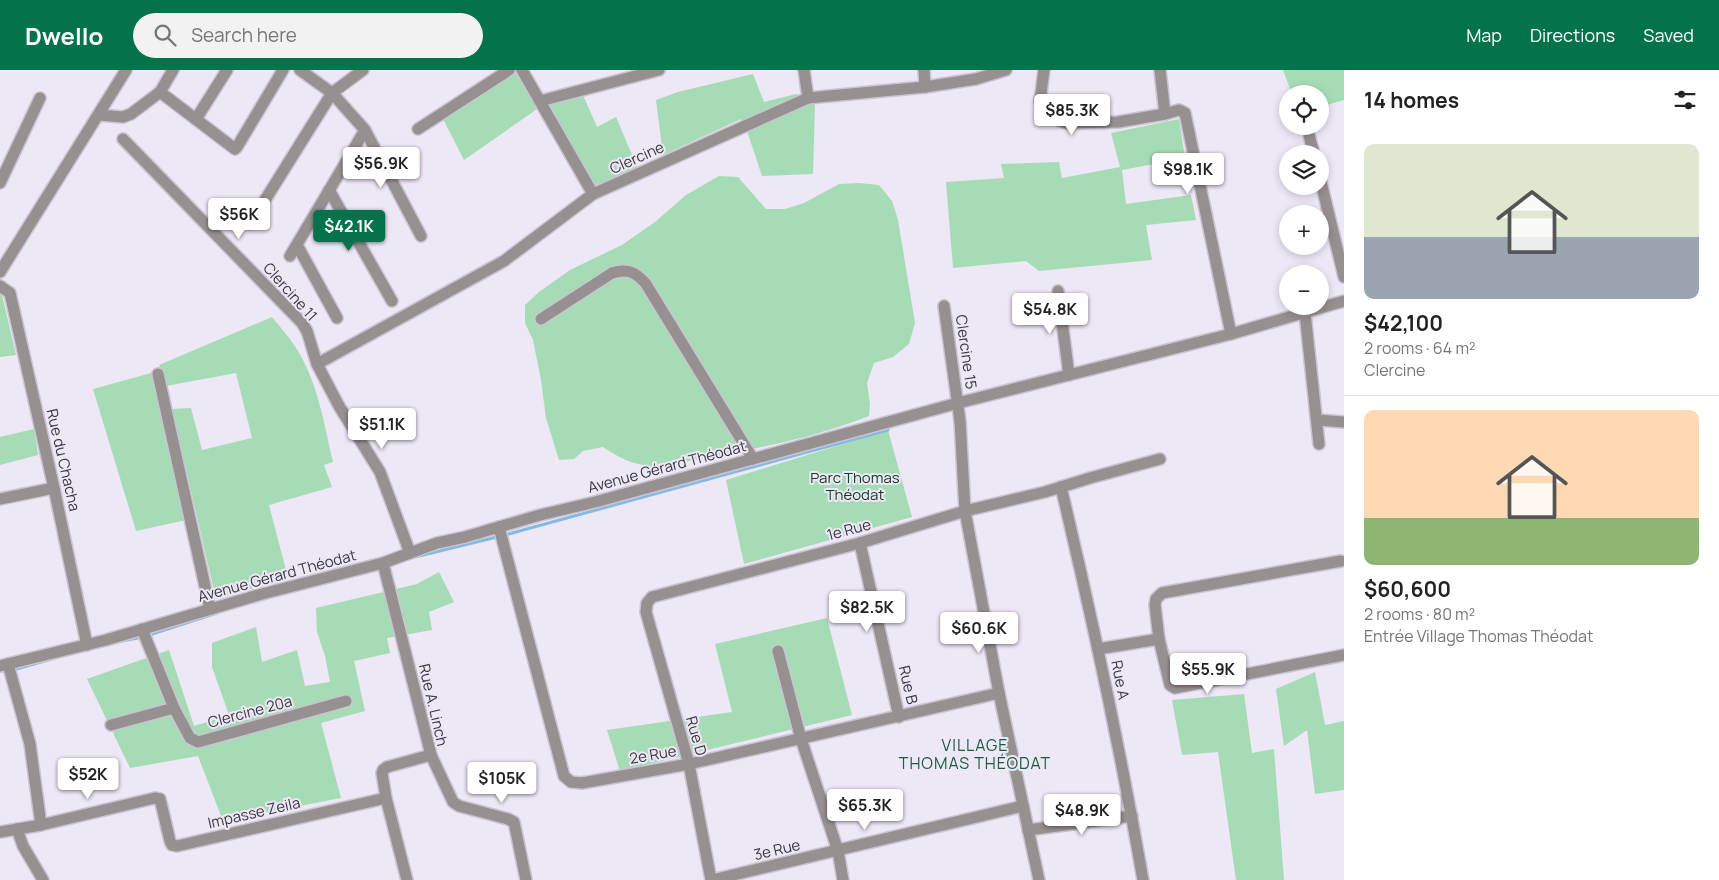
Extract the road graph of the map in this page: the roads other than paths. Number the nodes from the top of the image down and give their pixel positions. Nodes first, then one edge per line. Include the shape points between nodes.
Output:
1 (126, 70) edge
2 (173, 70) edge
3 (227, 70) edge
4 (283, 70) edge
5 (300, 70) edge
6 (363, 70) edge
7 (509, 70) edge
8 (522, 70) edge
9 (660, 70) edge
10 (804, 70) edge
11 (924, 70) edge
12 (1006, 70) edge
13 (1044, 70) edge
14 (1160, 70) edge
15 (925, 87) junction
16 (160, 92) junction
17 (332, 93) junction
18 (40, 98) dead end
19 (808, 98) junction
20 (540, 101) junction
21 (1165, 114) junction
22 (99, 115) junction
23 (196, 119) junction
24 (418, 129) dead end
25 (365, 130) junction
26 (1310, 135) dead end
27 (123, 139) dead end
28 (1312, 145) edge
29 (0, 183) edge
30 (329, 190) junction
31 (593, 194) junction
32 (1324, 195) edge
33 (250, 224) dead end
34 (421, 236) dead end
35 (297, 245) junction
36 (290, 256) dead end
37 (0, 272) edge
38 (1344, 277) edge
39 (0, 286) edge
40 (1058, 291) dead end
41 (392, 301) dead end
42 (1344, 301) edge
43 (944, 306) dead end
44 (1329, 306) edge
45 (1298, 315) edge
46 (1305, 315) edge
47 (337, 318) dead end
48 (541, 319) dead end
49 (1230, 334) junction
50 (317, 364) junction
51 (158, 374) dead end
52 (1069, 375) junction
53 (958, 403) junction
54 (1317, 420) junction
55 (1344, 422) edge
56 (1319, 444) dead end
57 (753, 459) junction
58 (1160, 459) dead end
59 (1061, 487) junction
60 (54, 488) junction
61 (0, 500) edge
62 (965, 511) junction
63 (499, 527) junction
64 (860, 543) junction
65 (410, 553) junction
66 (1341, 561) dead end
67 (384, 565) junction
68 (647, 603) joint
69 (210, 609) junction
70 (142, 629) junction
71 (1159, 639) junction
72 (87, 645) junction
73 (1098, 649) junction
74 (778, 651) dead end
75 (1344, 655) edge
76 (7, 668) edge
77 (999, 692) junction
78 (346, 701) dead end
79 (174, 708) junction
80 (899, 716) junction
81 (111, 725) dead end
82 (801, 739) junction
83 (431, 755) junction
84 (689, 764) junction
85 (386, 798) junction
86 (1023, 806) junction
87 (1132, 816) junction
88 (41, 825) junction
89 (17, 830) junction
90 (1028, 830) junction
91 (0, 832) edge
92 (838, 851) junction
93 (43, 880) edge
94 (407, 880) edge
95 (526, 880) edge
96 (712, 880) edge
97 (843, 880) edge
98 (1039, 880) edge
99 (1143, 880) edge

1 - 22 street
2 - 16 street
3 - 23 street
4 - 23 street via 237,148
5 - 17 street
6 - 17 street
7 - 24 street
8 - 20 street
9 - 20 street
10 - 19 street
11 - 15 street
12 - 15 street, Clercine via 976,80
13 - 21 street via 1040,101 1052,118 1066,123 1112,123
14 - 21 street
15 - 19 street, Clercine
16 - 22 street via 127,116
16 - 23 street
17 - 25 street
17 - 33 street
18 - 29 street
19 - 31 street, Clercine
20 - 31 street
21 - 49 street via 1179,110 1185,113
22 - 37 street
25 - 30 street
25 - 34 street
26 - 28 street
27 - 50 street, Clercine 11 via 302,323
30 - 35 street
30 - 41 street
31 - 50 street, Clercine via 504,261
32 - 38 street
35 - 36 street
35 - 47 street
39 - 60 street, Rue du Chacha via 10,293
40 - 52 street
42 - 44 street, Avenue Gérard Théodat
43 - 53 street, Clercine 15
45 - 49 street, Avenue Gérard Théodat
46 - 54 street
48 - 57 street via 612,273 631,271 639,276
49 - 52 street, Avenue Gérard Théodat
50 - 65 street, Clercine 11 via 380,472
51 - 69 street
52 - 53 street, Avenue Gérard Théodat
53 - 57 street, Avenue Gérard Théodat
53 - 62 street, Clercine 15
54 - 55 street
54 - 56 street
57 - 63 street, Avenue Gérard Théodat
58 - 59 street, 1e Rue
59 - 62 street, 1e Rue
59 - 73 street, Rue A
60 - 61 street
60 - 72 street, Rue du Chacha
62 - 64 street, 1e Rue
62 - 77 street, Clercine 15
63 - 65 street, Avenue Gérard Théodat
63 - 84 street, 2e Rue via 564,776 571,782 582,783
64 - 68 street, 1e Rue via 652,597
64 - 80 street, Rue B
65 - 67 street, Avenue Gérard Théodat
66 - 71 street via 1162,593 1155,605
67 - 69 street, Avenue Gérard Théodat via 324,577
67 - 83 street, Rue A. Linch
68 - 84 street, Rue D via 646,612
69 - 70 street, Avenue Gérard Théodat
70 - 72 street, Avenue Gérard Théodat
70 - 79 street, Clercine 20a
71 - 73 street
71 - 75 street via 1170,685 1175,688
72 - 76 street, Avenue Gérard Théodat
73 - 87 street, Rue A
74 - 82 street
76 - 88 street via 30,744
77 - 80 street, 2e Rue
77 - 86 street, Clercine 15
78 - 79 street, Clercine 20a via 198,742 190,738
79 - 81 street
80 - 82 street, 2e Rue
82 - 84 street, 2e Rue
82 - 92 street
83 - 85 street, Rue A. Linch via 383,770
83 - 95 street via 453,802 514,822
84 - 96 street, Rue D
85 - 88 street, Impasse Zeila via 177,846 170,841 160,799 155,798
85 - 94 street, Rue A. Linch
86 - 90 street, Clercine 15
86 - 92 street, 3e Rue
87 - 90 street
87 - 99 street, Rue A
88 - 89 street
89 - 91 street
89 - 93 street
90 - 98 street, Clercine 15
92 - 96 street, 3e Rue
92 - 97 street

